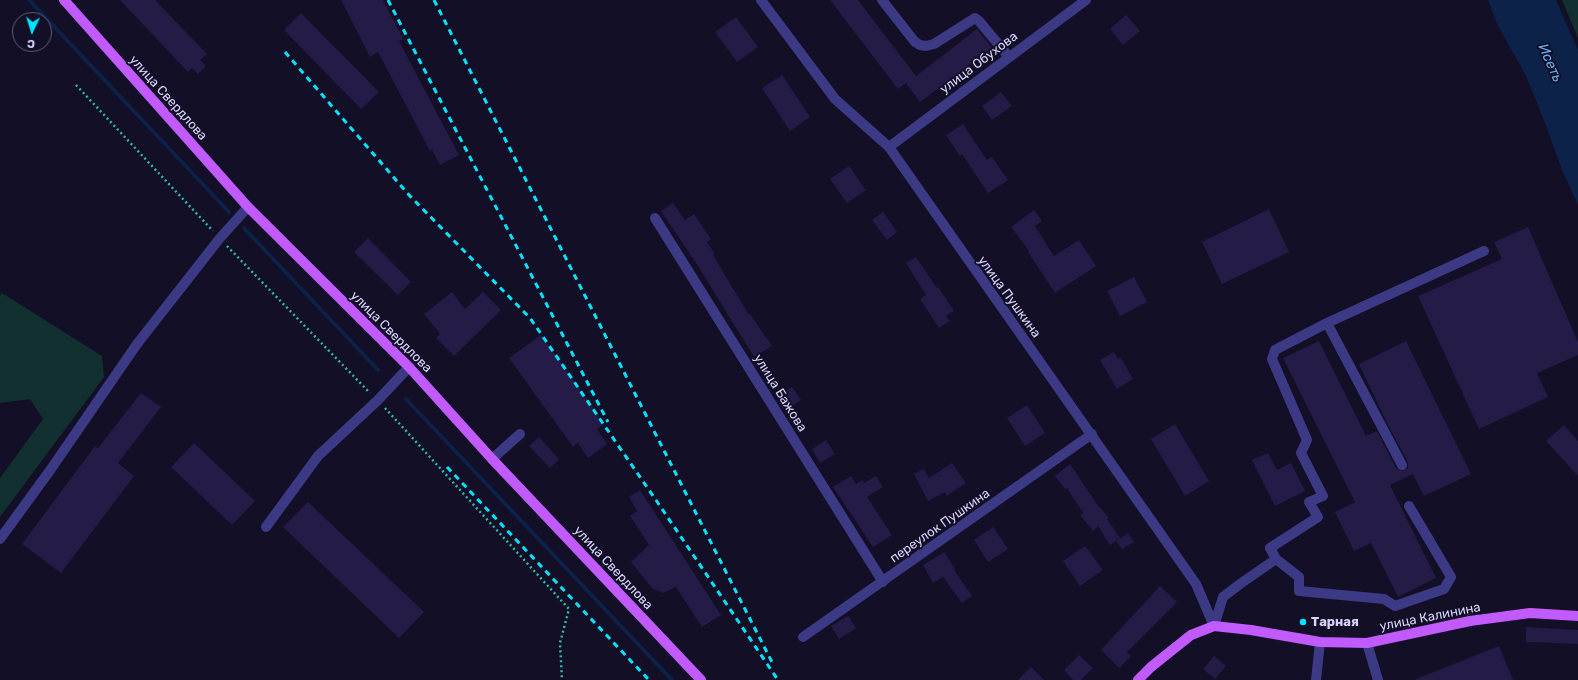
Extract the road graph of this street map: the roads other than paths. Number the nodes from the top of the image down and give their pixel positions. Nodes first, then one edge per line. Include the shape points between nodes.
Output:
1 (64, 0) edge
2 (761, 0) edge
3 (882, 0) edge
4 (1086, 0) edge
5 (1009, 57) junction
6 (889, 148) junction
7 (248, 207) junction
8 (655, 218) dead end
9 (1484, 251) dead end
10 (1327, 323) junction
11 (408, 367) junction
12 (520, 434) dead end
13 (1092, 434) junction
14 (492, 460) junction
15 (1402, 465) dead end
16 (1410, 506) dead end
17 (266, 527) dead end
18 (0, 539) edge
19 (1276, 559) junction
20 (883, 582) junction
21 (1578, 616) edge
22 (1214, 626) junction
23 (803, 637) dead end
24 (1320, 642) junction
25 (1368, 643) junction
26 (701, 680) edge
27 (1138, 680) edge
28 (1316, 680) edge
29 (1378, 680) edge

1 - 7 main road, улица Свердлова
2 - 6 street, улица Пушкина via 835,99
3 - 5 street via 920,45 934,44 975,18
4 - 5 street, улица Обухова
5 - 6 street, улица Обухова
6 - 13 street, улица Пушкина
7 - 11 main road, улица Свердлова
7 - 18 street via 220,238 137,344
8 - 20 street, улица Бажова
9 - 10 street
10 - 15 street
10 - 19 street via 1276,350 1272,359 1307,440 1301,453 1323,496 1309,502 1318,517 1270,548
11 - 14 main road, улица Свердлова
11 - 17 street via 378,400 318,456
12 - 14 street
13 - 20 street, переулок Пушкина
13 - 22 street, улица Пушкина via 1196,584
14 - 26 main road, улица Свердлова
16 - 19 street via 1451,577 1444,588 1396,606 1384,599 1299,591 1299,577
19 - 22 street via 1223,597
20 - 23 street, переулок Пушкина
21 - 25 main road, улица Калинина via 1530,613 1470,621
22 - 24 main road, улица Калинина
22 - 27 main road, улица Калинина via 1191,635
24 - 25 main road, улица Калинина
24 - 28 street
25 - 29 street

